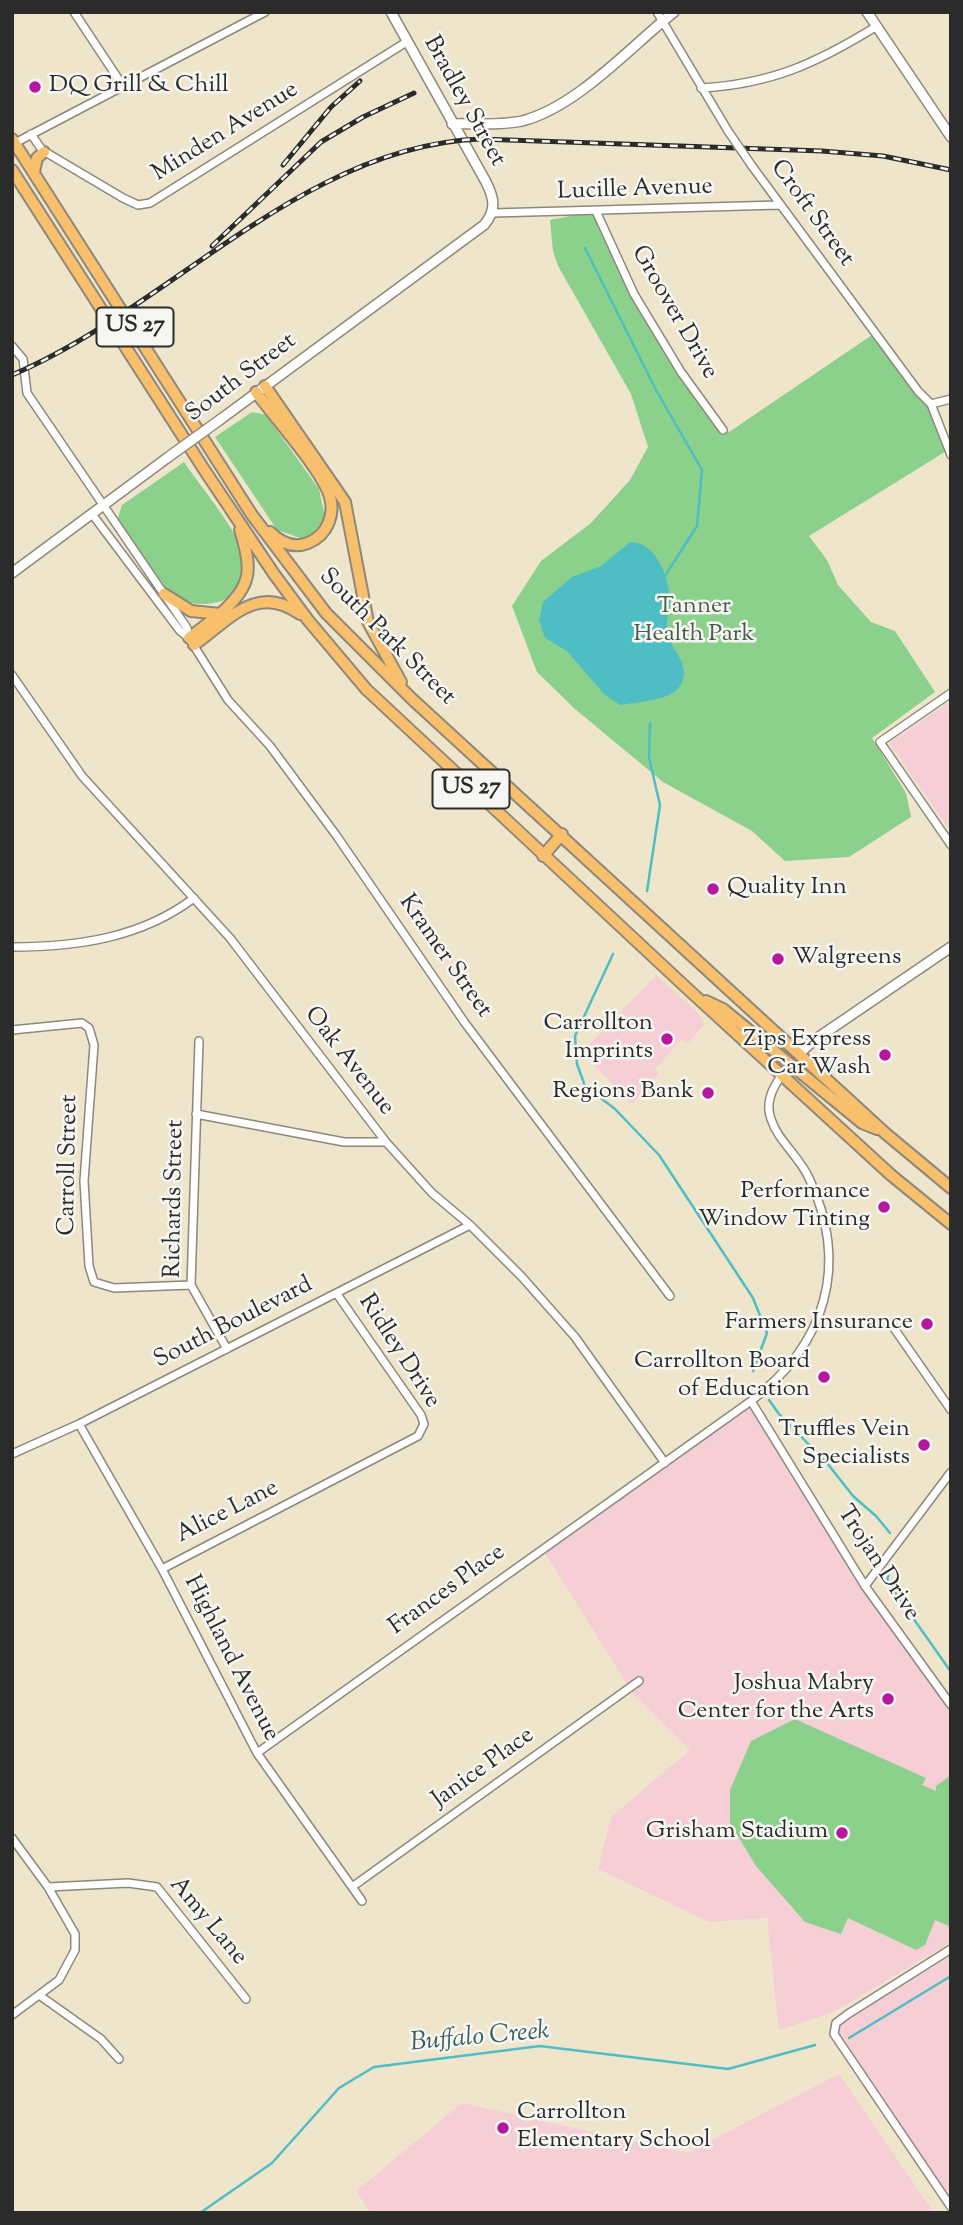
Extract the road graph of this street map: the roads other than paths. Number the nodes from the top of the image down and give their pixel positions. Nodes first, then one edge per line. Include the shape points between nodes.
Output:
1 (74, 12) edge
2 (265, 12) edge
3 (391, 12) edge
4 (657, 12) edge
5 (674, 12) edge
6 (867, 12) edge
7 (663, 21) junction
8 (877, 26) junction
9 (408, 41) junction
10 (123, 86) junction
11 (701, 88) junction
12 (452, 124) junction
13 (31, 134) junction
14 (951, 137) edge
15 (13, 141) edge
16 (44, 152) junction
17 (12, 170) edge
18 (34, 172) junction
19 (779, 205) junction
20 (596, 211) junction
21 (493, 213) junction
22 (12, 346) edge
23 (261, 389) junction
24 (951, 398) edge
25 (931, 404) junction
26 (723, 430) dead end
27 (951, 455) edge
28 (103, 506) junction
29 (92, 514) junction
30 (235, 514) junction
31 (252, 515) junction
32 (12, 573) edge
33 (164, 594) junction
34 (220, 614) junction
35 (307, 620) junction
36 (192, 642) junction
37 (12, 675) edge
38 (951, 693) edge
39 (412, 699) junction
40 (562, 834) junction
41 (951, 845) edge
42 (543, 856) junction
43 (194, 898) junction
44 (12, 947) edge
45 (951, 947) edge
46 (697, 997) junction
47 (12, 1030) edge
48 (199, 1041) dead end
49 (800, 1053) junction
50 (790, 1065) junction
51 (782, 1074) junction
52 (196, 1114) junction
53 (885, 1133) junction
54 (386, 1142) junction
55 (951, 1188) edge
56 (951, 1224) edge
57 (470, 1225) junction
58 (191, 1285) junction
59 (337, 1294) junction
60 (670, 1296) dead end
61 (891, 1324) dead end
62 (227, 1349) junction
63 (751, 1401) junction
64 (951, 1410) edge
65 (79, 1424) junction
66 (12, 1454) edge
67 (665, 1463) junction
68 (951, 1472) edge
69 (311, 1493) joint
70 (162, 1569) junction
71 (865, 1586) junction
72 (639, 1681) dead end
73 (951, 1705) edge
74 (257, 1754) junction
75 (12, 1838) edge
76 (48, 1887) junction
77 (352, 1887) junction
78 (362, 1901) dead end
79 (951, 1949) edge
80 (40, 1995) junction
81 (246, 1999) dead end
82 (12, 2015) edge
83 (119, 2059) dead end
84 (951, 2207) edge

1 - 10 street
2 - 10 street
3 - 9 street, Bradley Street
4 - 7 street, Croft Street
5 - 7 street
6 - 8 street
7 - 11 street, Croft Street
7 - 12 street via 547,112 511,123
8 - 11 street via 831,54 776,78
8 - 14 street
9 - 12 street, Bradley Street
9 - 16 street, Minden Avenue via 150,203 138,205 122,198
10 - 13 street
11 - 19 street, Croft Street, bridge
12 - 21 street, Bradley Street via 491,193
13 - 15 street
13 - 16 street, Minden Avenue
15 - 18 main road, South Park Street / US 27
16 - 18 main road via 37,158
17 - 30 main road, South Park Street / US 27
18 - 31 main road, South Park Street / US 27
19 - 20 street, Lucille Avenue
19 - 25 street, Croft Street
20 - 21 street, Lucille Avenue
20 - 26 street, Groover Drive via 635,294 681,372
21 - 23 street, South Street via 484,225
22 - 28 street, Kramer Street via 23,359 27,393
23 - 28 street, South Street, bridge
23 - 31 main road via 325,485 332,511 321,536 302,545 278,540
23 - 39 main road via 345,502 368,622
24 - 25 street
25 - 27 street, Croft Street
28 - 29 street, South Street
28 - 33 street, Kramer Street
29 - 32 street, South Street
29 - 36 street, Kramer Street
30 - 34 main road via 248,555 248,574 239,596
30 - 35 main road, South Park Street / US 27
31 - 39 main road, South Park Street / US 27 via 326,613
33 - 34 main road via 191,611
33 - 36 street, Kramer Street
34 - 36 main road
35 - 36 main road via 283,603 258,601
35 - 42 main road, South Park Street / US 27 via 366,689
36 - 60 street, Kramer Street via 229,700 336,835 465,1023
37 - 43 street, Oak Avenue via 82,776
38 - 41 street via 880,742
39 - 40 main road, South Park Street / US 27
40 - 42 main road
40 - 49 main road, South Park Street / US 27
42 - 46 main road, South Park Street / US 27
43 - 44 street via 157,921 97,941
43 - 54 street, Oak Avenue via 230,938
45 - 49 street
46 - 50 main road via 723,1009
46 - 51 main road, South Park Street / US 27
47 - 58 street, Carroll Street via 82,1023 92,1035 84,1181 94,1282 114,1288
48 - 52 street, Richards Street
49 - 50 main road
49 - 53 main road, US 27
50 - 51 main road
50 - 53 main road via 862,1123
51 - 56 main road, US 27
51 - 63 street via 771,1093 770,1118 810,1180 826,1236 829,1270 826,1295 808,1341 779,1380
52 - 54 street via 344,1142
52 - 58 street, Richards Street
53 - 55 main road, US 27
54 - 57 street, Oak Avenue via 432,1193
57 - 59 street, South Boulevard
57 - 67 street, Oak Avenue via 575,1337
58 - 62 street, Richards Street
59 - 62 street, South Boulevard
59 - 69 street, Ridley Drive via 424,1424 418,1436
61 - 64 street
62 - 65 street, South Boulevard
63 - 67 street, Frances Place
63 - 71 street, Trojan Drive
65 - 66 street, South Boulevard
65 - 70 street, Highland Avenue
67 - 74 street, Frances Place via 544,1545
68 - 71 street
69 - 70 street, Alice Lane
70 - 74 street, Highland Avenue
71 - 73 street, Trojan Drive
72 - 77 street, Janice Place
74 - 77 street, Highland Avenue
75 - 76 street
76 - 80 street via 75,1934 75,1950 59,1980
76 - 81 street, Amy Lane via 128,1883 157,1887
77 - 78 street, Highland Avenue
79 - 84 street via 848,2014 836,2023 834,2034
80 - 82 street
80 - 83 street via 101,2039

